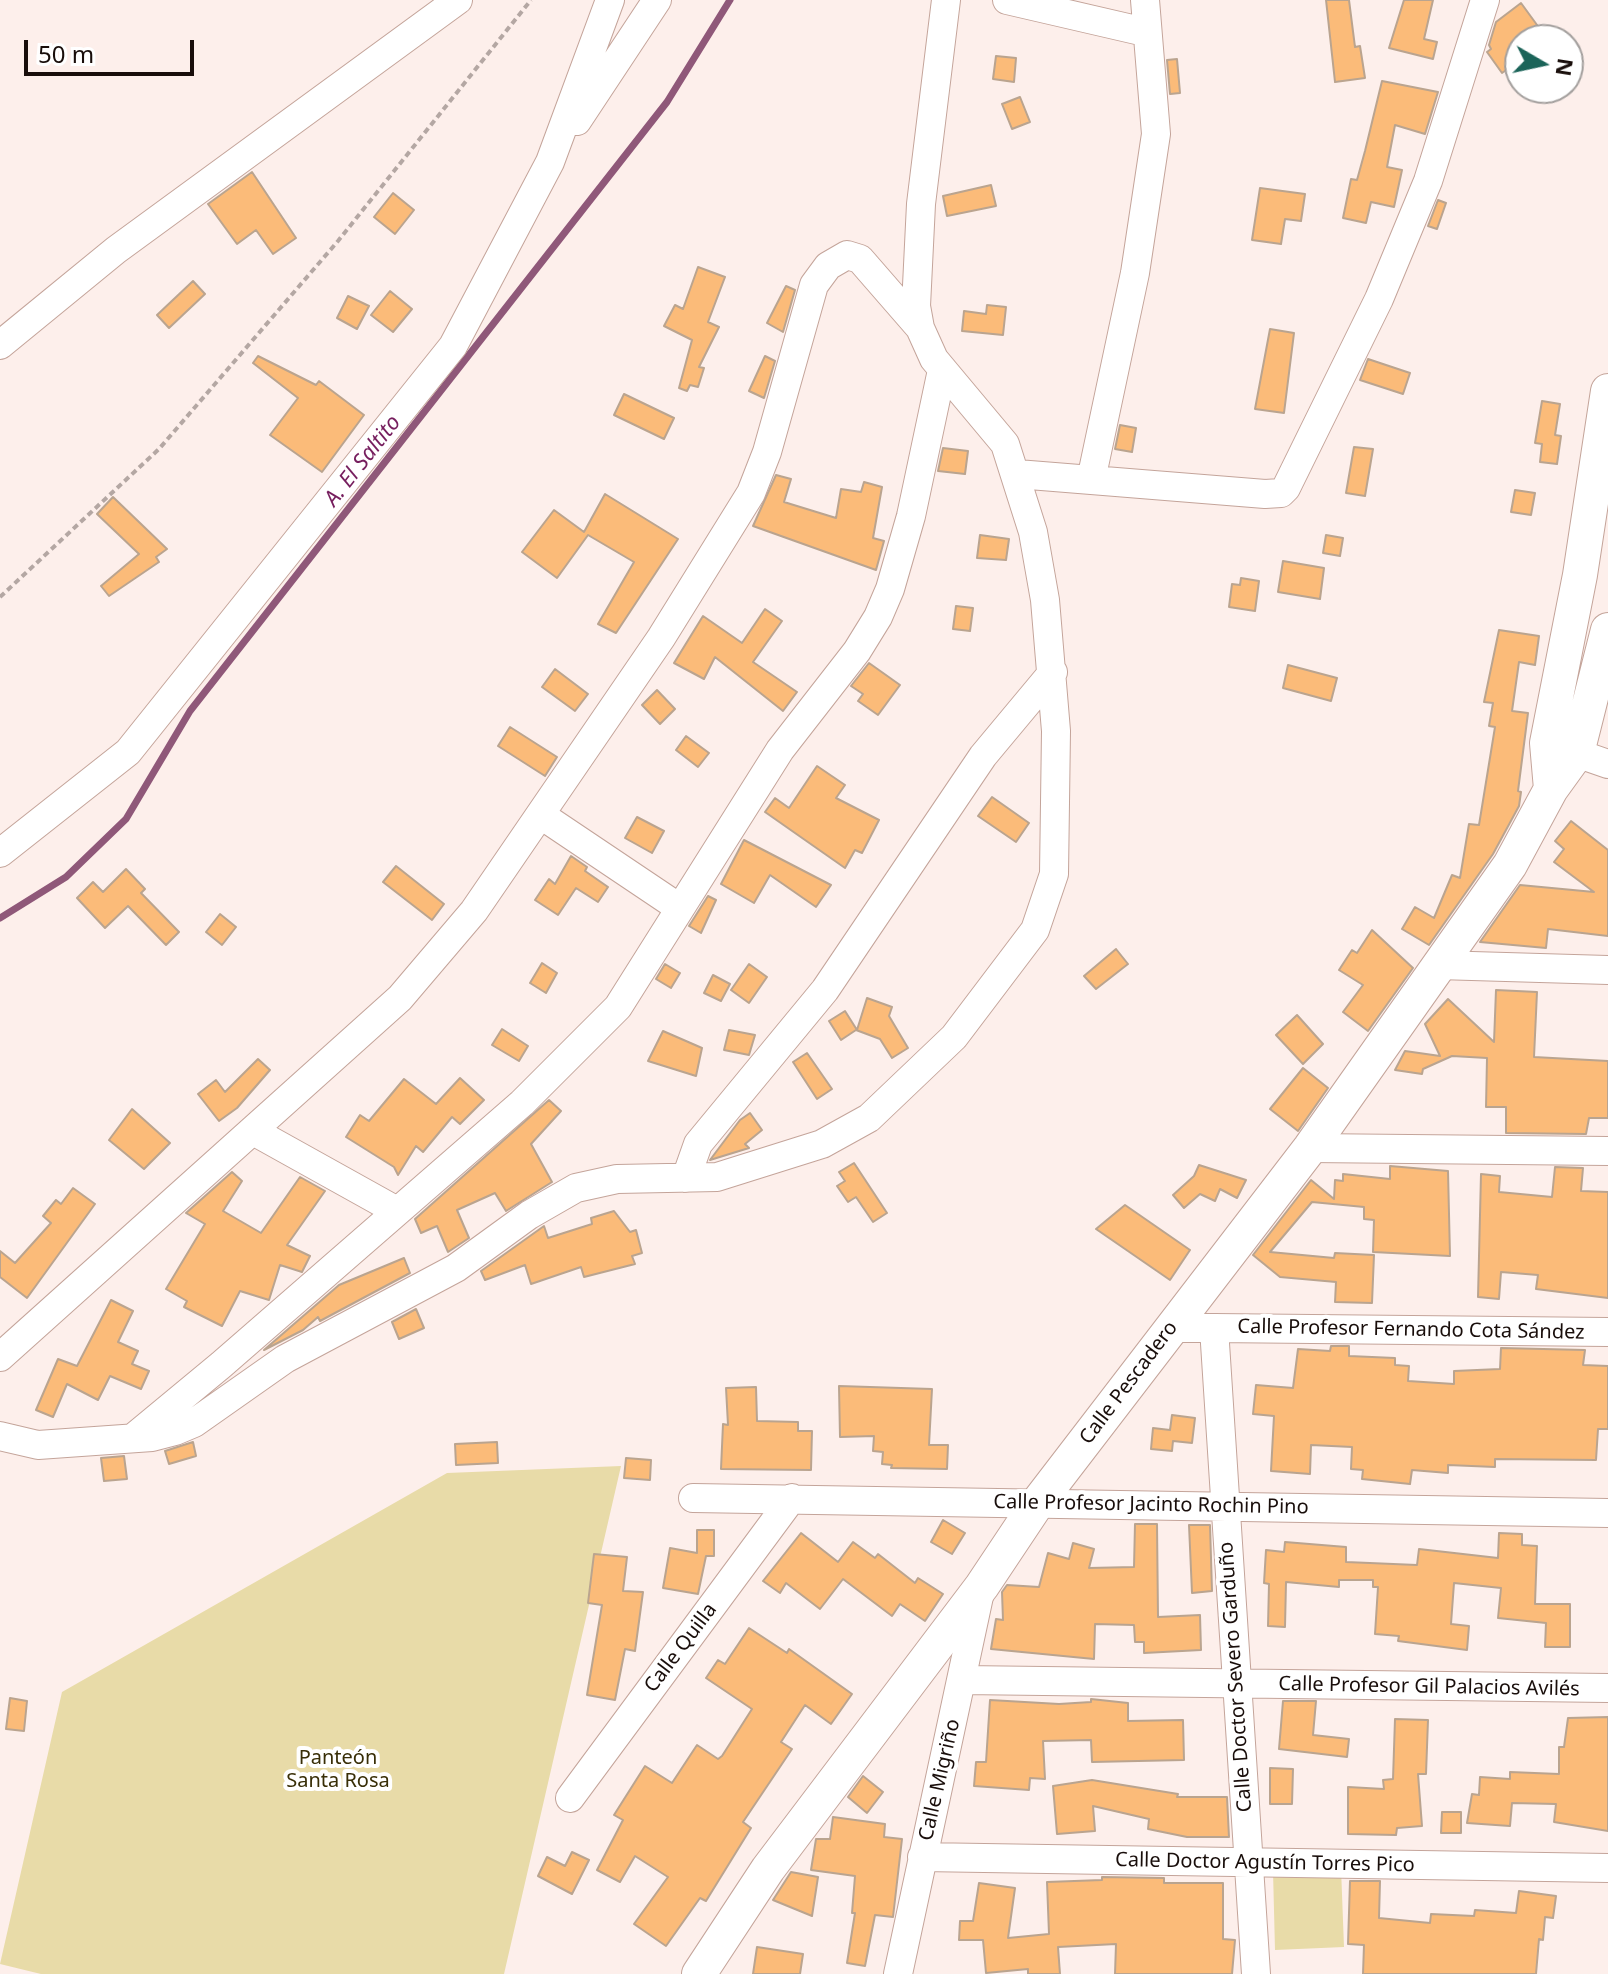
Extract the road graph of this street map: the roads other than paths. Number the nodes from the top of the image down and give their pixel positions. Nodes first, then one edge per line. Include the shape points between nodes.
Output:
1 (458, 0) edge
2 (610, 0) edge
3 (657, 0) edge
4 (946, 0) edge
5 (1007, 0) edge
6 (1145, 0) edge
7 (1485, 0) edge
8 (1145, 32) junction
9 (550, 162) junction
10 (920, 328) junction
11 (0, 345) edge
12 (942, 370) junction
13 (1608, 391) edge
14 (1017, 474) junction
15 (1091, 480) junction
16 (1608, 630) edge
17 (1053, 672) junction
18 (1577, 753) edge
19 (541, 815) junction
20 (0, 853) edge
21 (678, 907) junction
22 (1438, 965) junction
23 (1608, 970) edge
24 (255, 1132) junction
25 (1310, 1148) junction
26 (1608, 1151) edge
27 (686, 1178) junction
28 (397, 1211) junction
29 (1170, 1328) junction
30 (1214, 1328) junction
31 (1608, 1332) edge
32 (0, 1357) edge
33 (0, 1436) edge
34 (133, 1437) junction
35 (693, 1498) dead end
36 (792, 1498) junction
37 (1036, 1505) junction
38 (1226, 1505) junction
39 (1608, 1513) edge
40 (982, 1586) junction
41 (963, 1680) junction
42 (1236, 1684) junction
43 (1608, 1688) edge
44 (570, 1798) dead end
45 (922, 1857) junction
46 (1248, 1863) junction
47 (1608, 1868) edge
48 (699, 1974) edge
49 (898, 1974) edge
50 (1256, 1974) edge

1 - 11 street via 116,250
2 - 9 street
3 - 9 street
4 - 10 street via 921,204 916,306
5 - 8 street
6 - 8 street
7 - 15 street via 1422,196 1379,299 1286,488 1265,494
8 - 15 street via 1156,134 1135,273
9 - 20 street via 453,346 128,752
10 - 12 street
10 - 19 street via 860,259 847,255 819,274 751,493
12 - 14 street via 1005,444
12 - 21 street via 907,529 878,617 780,750
13 - 18 street via 1580,575
14 - 15 street
14 - 17 street via 1033,532
16 - 18 street
17 - 27 street via 983,756 825,990 698,1144
17 - 27 street via 1054,874 1035,930 954,1037 869,1118 822,1144 750,1169
18 - 22 street, Calle Pescadero via 1510,865
19 - 21 street
19 - 24 street via 474,911 400,998
21 - 28 street via 635,983 599,1029
22 - 23 street
22 - 25 street, Calle Pescadero
24 - 28 street
24 - 32 street
25 - 26 street
25 - 29 street, Calle Pescadero
27 - 34 street via 617,1179 576,1188 456,1268 285,1359 194,1423
28 - 34 street
29 - 30 street
29 - 37 street, Calle Pescadero
30 - 31 street, Calle Profesor Fernando Cota Sández
30 - 38 street, Calle Doctor Severo Garduño
33 - 34 street via 38,1445
35 - 36 street, Calle Profesor Jacinto Rochin Pino
36 - 37 street, Calle Profesor Jacinto Rochin Pino
36 - 44 street, Calle Quilla
37 - 38 street, Calle Profesor Jacinto Rochin Pino
37 - 40 street, Calle Pescadero
38 - 39 street, Calle Profesor Jacinto Rochin Pino
38 - 42 street, Calle Doctor Severo Garduño
40 - 41 street, Calle Migriño
40 - 48 street, Calle Pescadero via 768,1869
41 - 42 street, Calle Profesor Gil Palacios Avilés
41 - 45 street, Calle Migriño
42 - 43 street, Calle Profesor Gil Palacios Avilés
42 - 46 street, Calle Doctor Severo Garduño
45 - 46 street, Calle Doctor Agustín Torres Pico
45 - 49 street, Calle Migriño
46 - 47 street, Calle Doctor Agustín Torres Pico
46 - 50 street, Calle Doctor Severo Garduño

